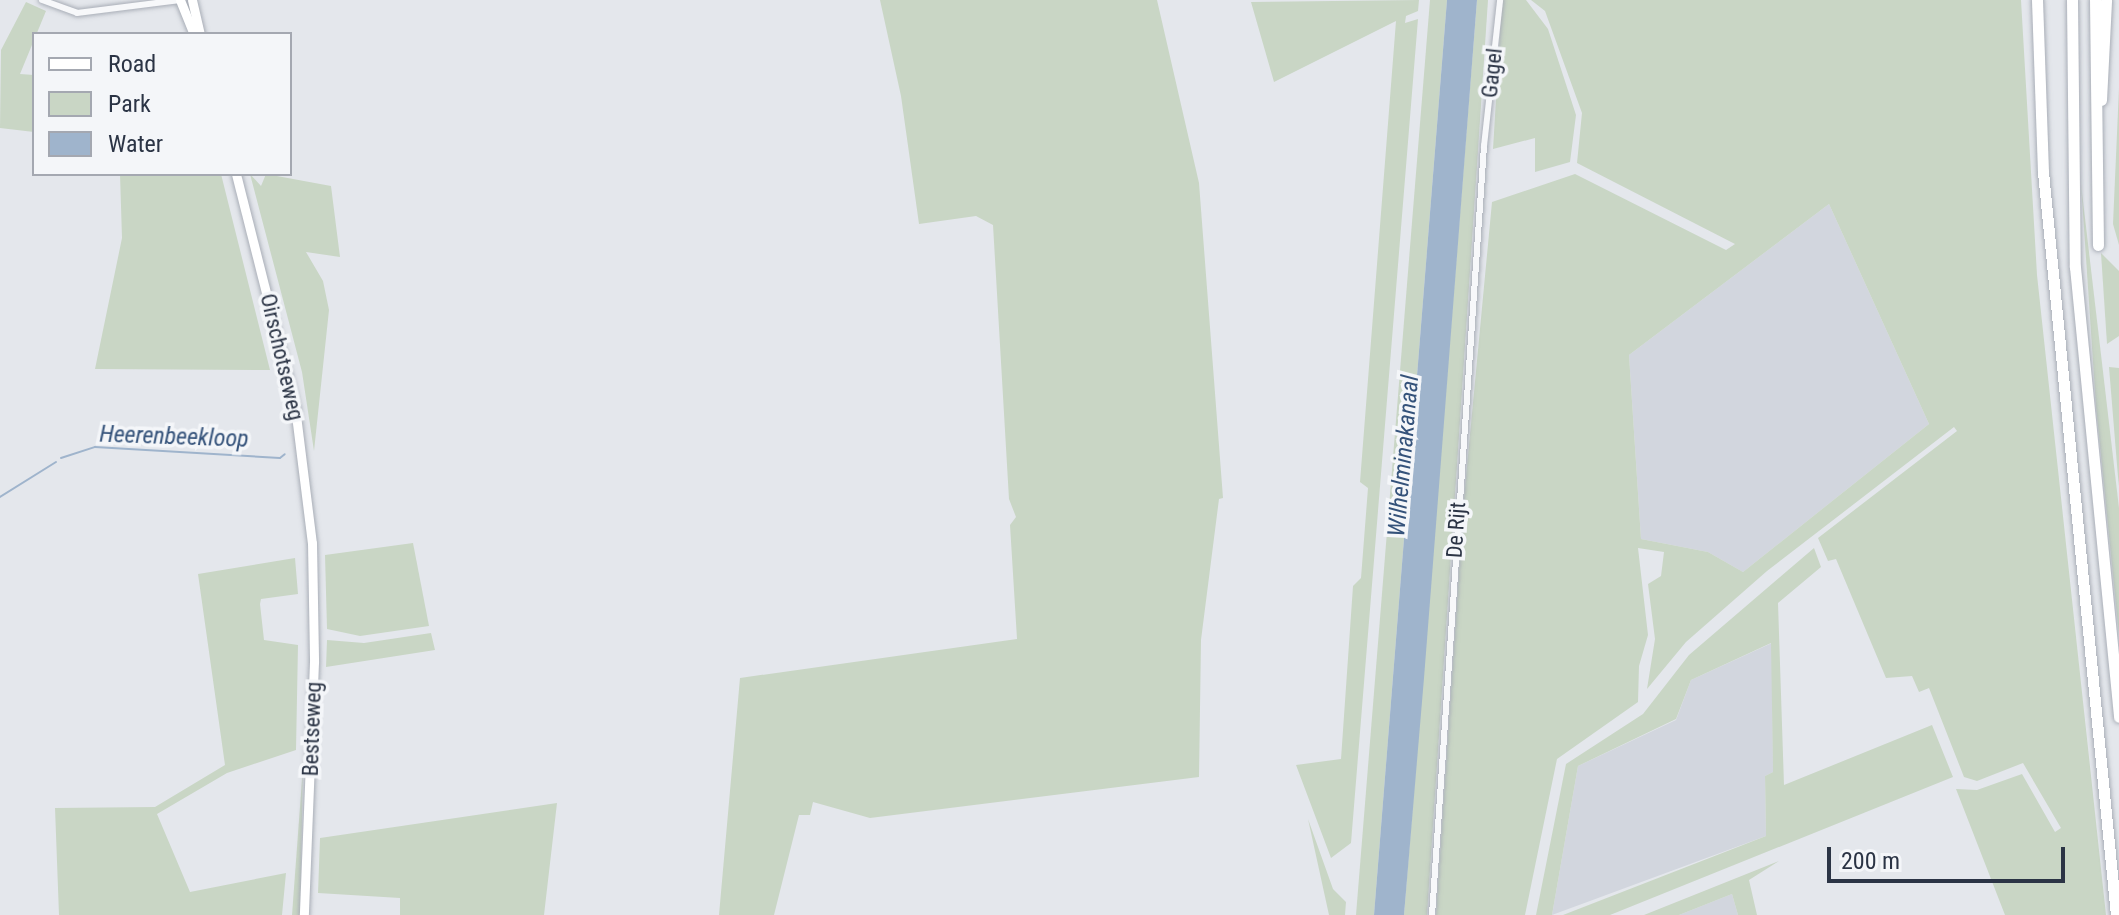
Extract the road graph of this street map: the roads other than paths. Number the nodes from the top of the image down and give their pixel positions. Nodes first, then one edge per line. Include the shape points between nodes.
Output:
1 (42, 0) edge
2 (180, 0) edge
3 (192, 0) edge
4 (1500, 0) edge
5 (2036, 0) edge
6 (2072, 0) edge
7 (2095, 0) edge
8 (2106, 0) edge
9 (193, 32) edge
10 (200, 32) edge
11 (1484, 146) joint
12 (2097, 156) junction
13 (237, 176) edge
14 (2098, 245) dead end
15 (312, 543) joint
16 (2119, 717) edge
17 (304, 915) edge
18 (1432, 915) edge
19 (2116, 915) edge

1 - 2 street via 77,13
2 - 9 main road
3 - 10 main road
4 - 11 street, Gagel
5 - 19 highway via 2043,172
6 - 16 highway via 2075,267
7 - 12 highway
8 - 12 highway
11 - 18 street, De Rijt
12 - 14 highway
13 - 15 main road, Oirschotseweg via 295,407
15 - 17 main road, Bestseweg via 314,662

